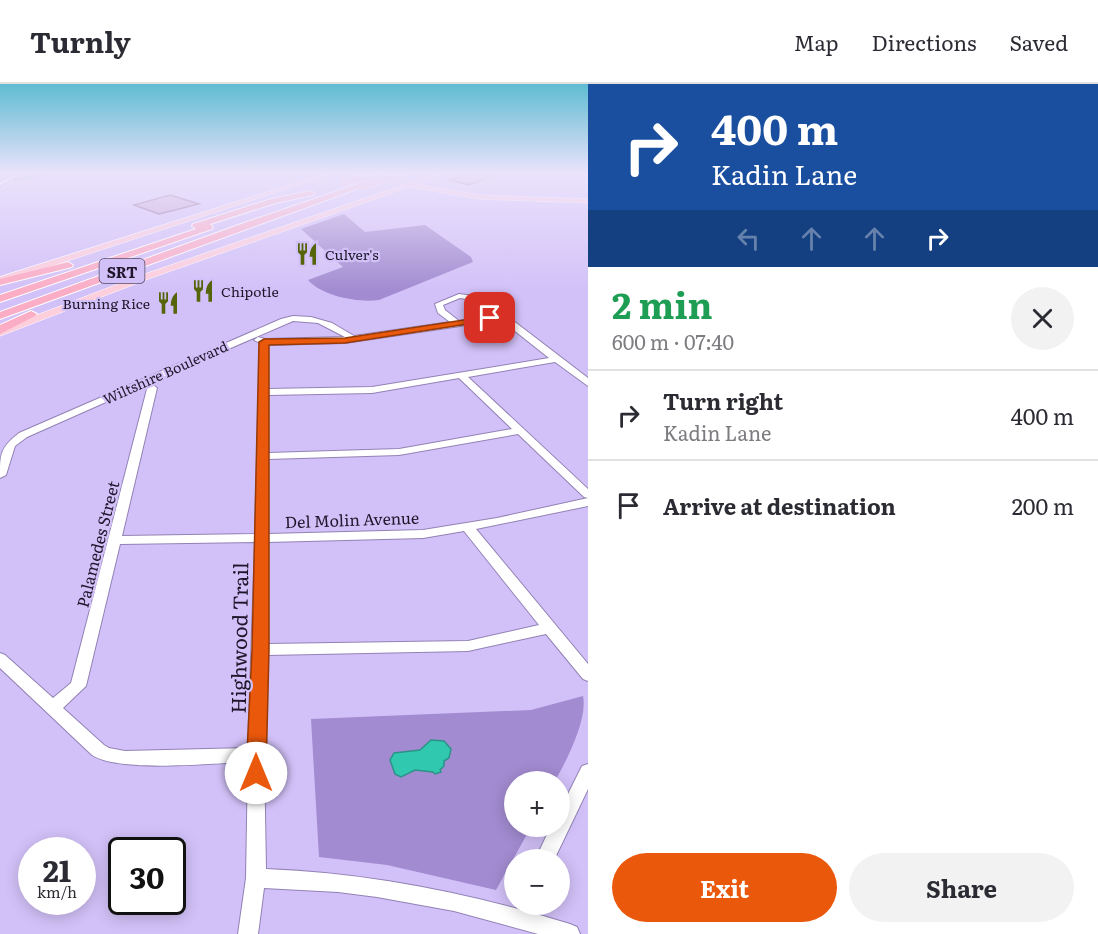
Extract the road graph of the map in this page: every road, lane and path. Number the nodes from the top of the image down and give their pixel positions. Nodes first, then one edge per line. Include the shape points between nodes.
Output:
1 (212, 212) edge
2 (240, 212) edge
3 (255, 212) edge
4 (286, 212) edge
5 (331, 212) edge
6 (244, 226) junction
7 (0, 281) edge
8 (0, 299) edge
9 (0, 316) edge
10 (502, 317) junction
11 (457, 323) junction
12 (0, 332) edge
13 (249, 336) junction
14 (353, 339) junction
15 (264, 342) junction
16 (557, 359) junction
17 (461, 375) junction
18 (141, 382) junction
19 (588, 382) edge
20 (263, 392) junction
21 (519, 431) junction
22 (262, 456) junction
23 (0, 475) edge
24 (588, 495) edge
25 (588, 502) edge
26 (468, 528) junction
27 (260, 538) junction
28 (115, 540) junction
29 (550, 628) junction
30 (260, 650) junction
31 (0, 659) edge
32 (588, 675) edge
33 (52, 708) junction
34 (256, 755) junction
35 (588, 771) edge
36 (549, 849) edge
37 (256, 878) junction
38 (504, 908) edge
39 (529, 915) edge
40 (248, 934) edge
41 (570, 934) edge

1 - 7 main road
2 - 7 highway via 74,263
3 - 8 highway, SRT
4 - 6 highway, SRT, bridge
5 - 12 main road
6 - 9 highway, SRT
6 - 12 highway via 182,256 59,302
10 - 11 street
10 - 11 street via 479,299 459,296 439,306
10 - 16 street
11 - 14 street
13 - 14 street, Wiltshire Boulevard via 287,320 304,318 336,328
13 - 15 street
13 - 18 street, Wiltshire Boulevard
14 - 15 street
15 - 20 street, Highwood Trail
16 - 17 street
16 - 19 street
17 - 20 street via 372,390
17 - 21 street
18 - 23 street, Wiltshire Boulevard via 17,438 8,449
18 - 28 street, Palamedes Street via 152,388
20 - 22 street, Highwood Trail
21 - 22 street via 399,452
21 - 24 street
22 - 27 street, Highwood Trail
25 - 26 street, Del Molin Avenue
26 - 27 street, Del Molin Avenue via 400,536
26 - 29 street
27 - 28 street, Del Molin Avenue
27 - 30 street, Highwood Trail
28 - 33 street, Palamedes Street via 78,686
29 - 30 street via 468,646
29 - 32 street
30 - 34 street, Highwood Trail
31 - 33 street
33 - 34 street via 98,750 112,757
34 - 37 street, Highwood Trail
35 - 36 street
37 - 38 street via 328,880
37 - 40 street, Highwood Trail
39 - 41 street

